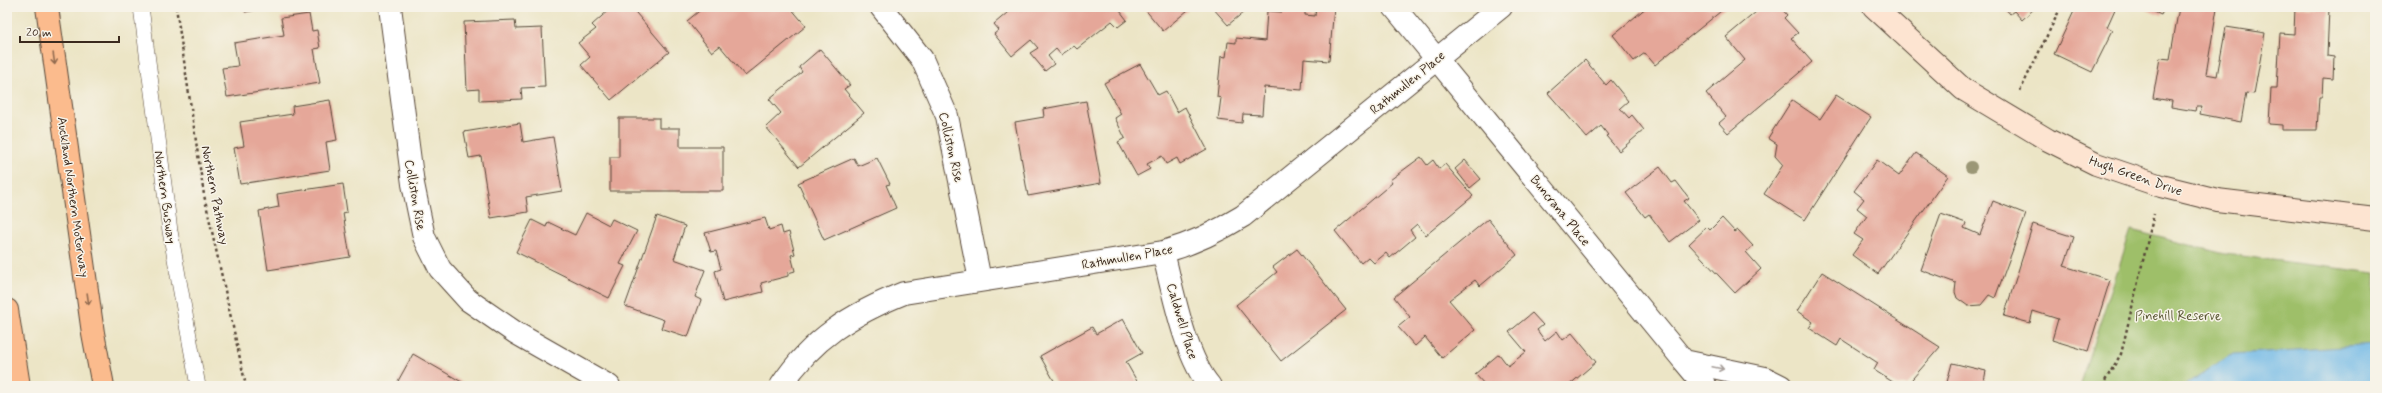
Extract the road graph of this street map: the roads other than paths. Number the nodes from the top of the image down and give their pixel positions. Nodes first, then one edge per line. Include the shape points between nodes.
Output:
1 (47, 7) edge
2 (141, 7) edge
3 (390, 7) edge
4 (881, 7) edge
5 (1394, 7) edge
6 (1501, 7) edge
7 (1874, 7) edge
8 (1438, 58) junction
9 (2375, 219) edge
10 (1162, 252) junction
11 (980, 280) junction
12 (7, 310) edge
13 (1684, 361) junction
14 (19, 386) edge
15 (103, 386) edge
16 (198, 386) edge
17 (610, 386) edge
18 (781, 386) edge
19 (1210, 386) edge
20 (1705, 386) edge
21 (1781, 386) edge

1 -> 15 highway, Auckland Northern Motorway via 93,333
2 - 16 lane, Northern Busway via 170,231
3 - 17 street, Colliston Rise via 413,184 424,237 440,269 468,300 516,333
4 - 11 street, Colliston Rise via 922,59 947,116
5 - 8 street, Buncrana Place
6 - 8 street, Rathmullen Place
7 - 9 main road, Hugh Green Drive via 1963,89 2008,117 2096,164 2161,186 2224,201
8 - 10 street, Rathmullen Place via 1243,216 1192,243
8 - 13 street, Buncrana Place
10 - 11 street, Rathmullen Place
10 - 19 street, Caldwell Place via 1186,338 1201,375
11 - 18 street, Rathmullen Place via 904,293 869,307 840,324 813,347
12 - 14 highway
13 - 20 street, Buncrana Place
13 -> 21 street via 1765,378

